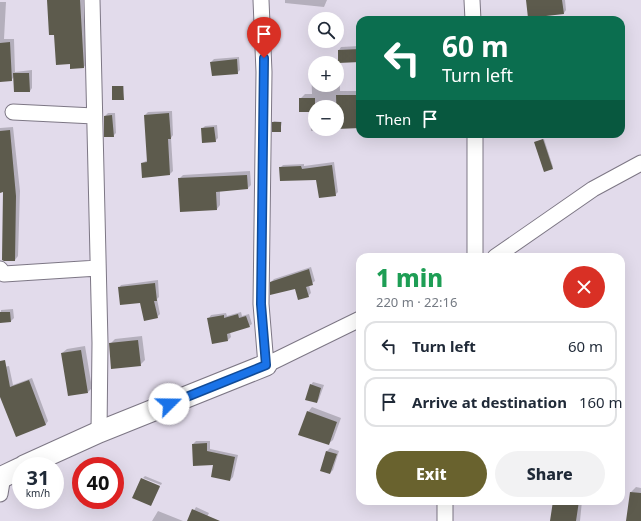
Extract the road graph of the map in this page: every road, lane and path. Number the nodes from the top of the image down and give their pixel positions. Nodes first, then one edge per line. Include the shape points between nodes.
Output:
1 (92, 0) edge
2 (261, 0) edge
3 (472, 0) edge
4 (473, 16) edge
5 (13, 112) dead end
6 (94, 116) junction
7 (475, 138) edge
8 (641, 163) edge
9 (475, 253) edge
10 (501, 253) edge
11 (98, 268) junction
12 (1, 275) edge
13 (356, 322) edge
14 (266, 365) junction
15 (99, 432) junction
16 (44, 457) edge
17 (445, 505) edge
18 (445, 521) edge

1 - 6 street
2 - 14 street via 264,72 261,304
3 - 4 street
5 - 6 street
6 - 11 street
7 - 9 street
8 - 10 street via 593,189
11 - 12 street
11 - 15 street
13 - 14 street
14 - 15 street
15 - 16 street
17 - 18 street

